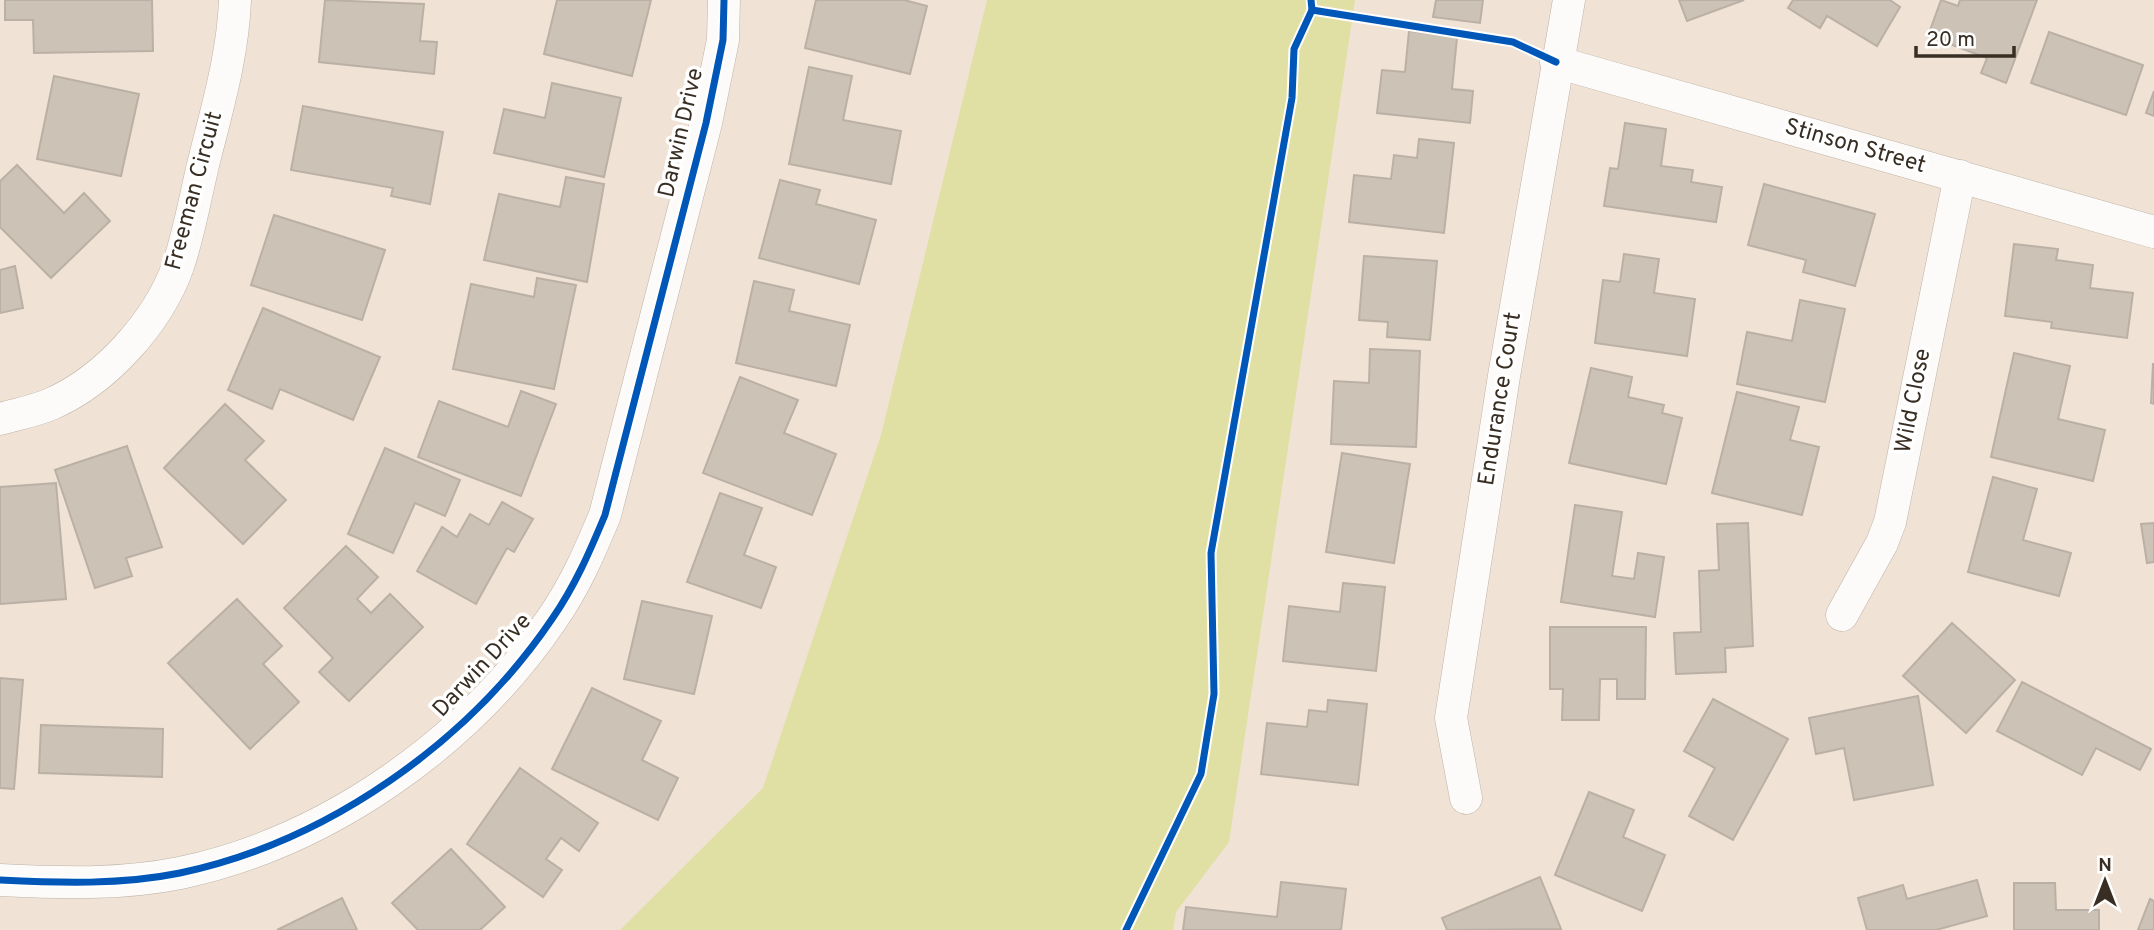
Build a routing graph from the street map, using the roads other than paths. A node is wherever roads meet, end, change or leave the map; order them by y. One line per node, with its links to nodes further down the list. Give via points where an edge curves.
1 (235, 0): 7 (street, Freeman Circuit, via 226,72 178,266 158,306 131,345 95,376 52,404)
2 (724, 0): 10 (street, Darwin Drive, via 723,40 706,123 605,515 582,570 520,662 398,776 296,834 180,873 114,881)
3 (1569, 0): 4 (street, Endurance Court)
4 (1556, 61): 5 (street, Stinson Street); 9 (street, Endurance Court, via 1451,718)
5 (1959, 176): 6 (street, Stinson Street); 8 (street, Wild Close, via 1890,522)
6 (2154, 232)
7 (0, 419)
8 (1842, 615)
9 (1466, 798)
10 (0, 880)

